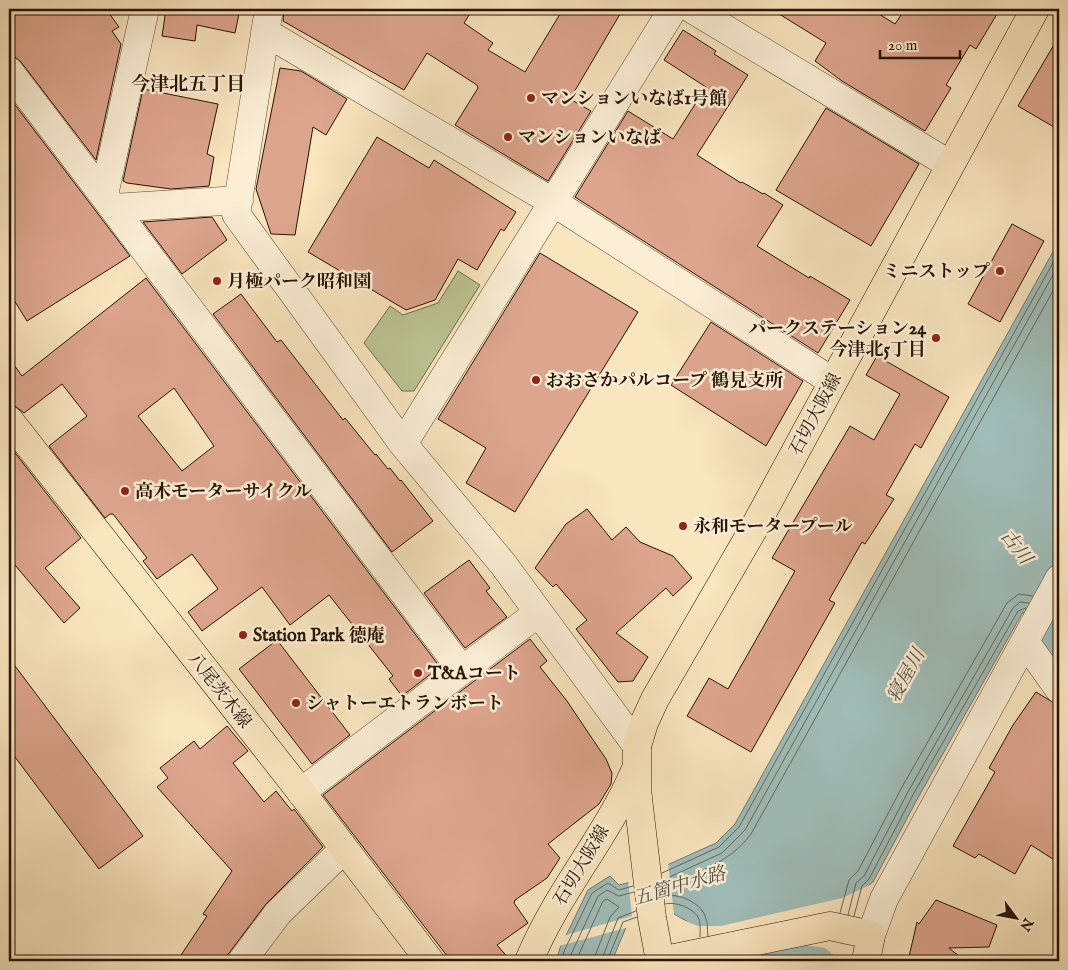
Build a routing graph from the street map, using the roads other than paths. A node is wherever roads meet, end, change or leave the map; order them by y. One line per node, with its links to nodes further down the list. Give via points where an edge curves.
1 (673, 9): 10 (street)
2 (692, 9): 7 (street)
3 (1035, 9): 7 (main road, 石切大阪線)
4 (138, 16): 9 (street)
5 (267, 20): 8 (street); 10 (street)
6 (9, 71): 9 (street)
7 (949, 164): 11 (main road, 石切大阪線)
8 (239, 200): 9 (street); 13 (street, via 236,214)
9 (108, 202): 17 (street)
10 (553, 202): 11 (street); 13 (street)
11 (832, 381): 19 (main road, 石切大阪線, via 754,528 655,699 644,723)
12 (9, 420): 20 (main road, 八尾茨木線)
13 (403, 444): 15 (street, via 473,526)
14 (1059, 579): 16 (street)
15 (538, 613): 17 (street); 19 (street)
16 (1028, 637): 18 (street); 22 (street)
17 (462, 670): 20 (street)
18 (1059, 689)
19 (636, 758): 23 (main road, 石切大阪線, via 653,923); 26 (main road, 石切大阪線, via 623,796 549,917)
20 (301, 792): 21 (main road, 八尾茨木線)
21 (343, 850): 24 (street, via 278,913); 25 (main road, 八尾茨木線)
22 (867, 934): 23 (main road, via 830,926); 27 (main road)
23 (668, 960)
24 (242, 961)
25 (430, 961)
26 (529, 961)
27 (866, 961)

